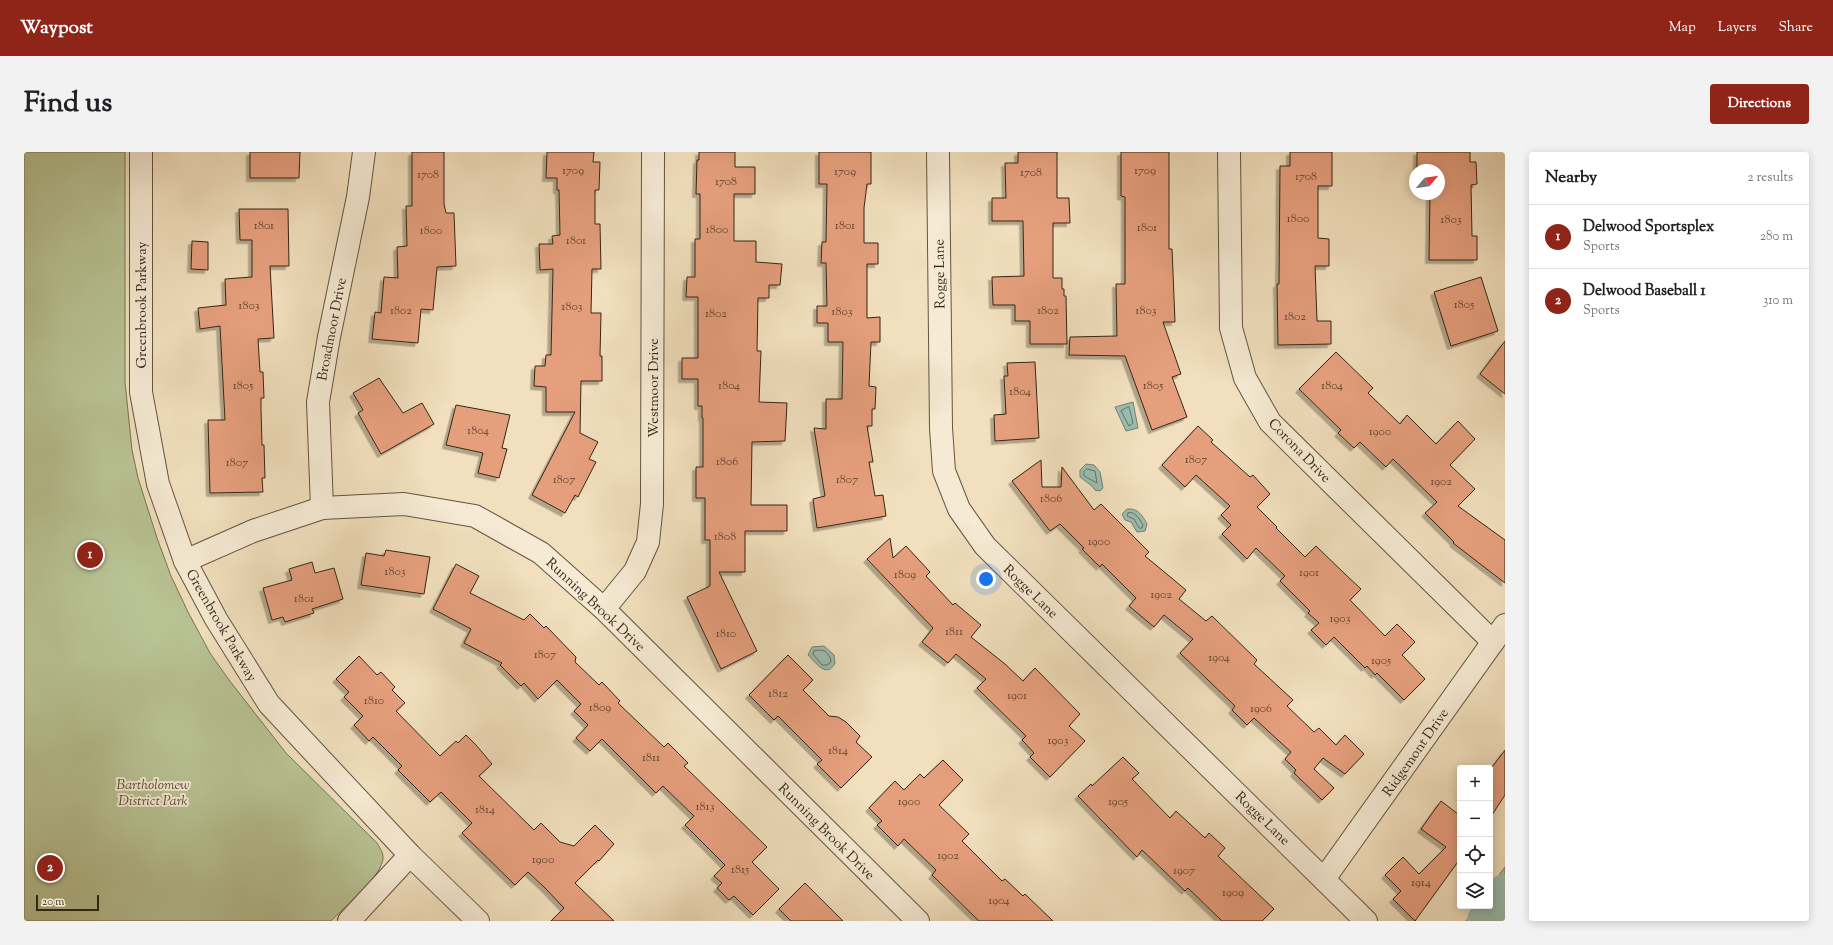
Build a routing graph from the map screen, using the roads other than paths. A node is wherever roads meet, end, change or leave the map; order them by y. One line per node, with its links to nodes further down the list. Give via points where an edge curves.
1 (140, 152): 7 (street, Greenbrook Parkway, via 141,392 158,484)
2 (364, 152): 6 (street, Broadmoor Drive, via 358,197 328,337 318,402)
3 (653, 152): 8 (street, Westmoor Drive, via 652,512 648,542 635,571)
4 (938, 152): 11 (street, Rogge Lane, via 941,428 944,471 958,509 985,546)
5 (1230, 152): 9 (street, Corona Drive, via 1231,328 1245,378 1270,422)
6 (322, 508): 7 (street, Running Brook Drive, via 253,531); 8 (street, Running Brook Drive, via 404,504 475,516 541,553)
7 (185, 561): 10 (street, Greenbrook Parkway, via 216,619 269,704)
8 (604, 609): 14 (street, Running Brook Drive)
9 (1499, 633): 11 (street, Ridgemont Drive)
10 (410, 854): 12 (street); 13 (street, Greenbrook Parkway)
11 (1324, 879): 15 (street, Rogge Lane)
12 (349, 921)
13 (478, 921)
14 (918, 921)
15 (1366, 921)

